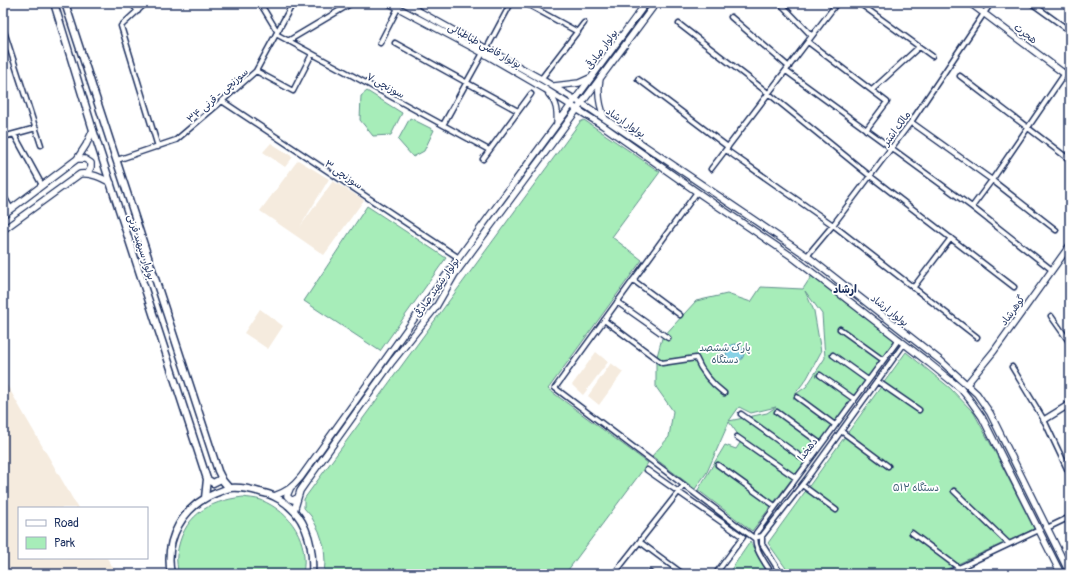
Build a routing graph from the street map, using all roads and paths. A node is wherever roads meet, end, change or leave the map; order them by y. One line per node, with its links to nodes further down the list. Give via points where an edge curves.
1 (54, 3): 22 (main road, بولوار سپهبد قرنی)
2 (131, 3): 21 (street)
3 (146, 3): 21 (street)
4 (260, 3): 30 (street)
5 (293, 3): 30 (street, سوزنچی - قرنی ۳۴)
6 (352, 3): 32 (street)
7 (389, 3): 20 (main road, بولوار قاضی طباطبائی)
8 (404, 3): 37 (main road, بولوار قاضی طباطبائی)
9 (511, 3): 37 (street)
10 (526, 3): 29 (street)
11 (646, 3): 47 (main road, بولوار صادقی)
12 (656, 3): 46 (main road, بولوار صادقی)
13 (780, 3): 31 (street)
14 (836, 3): 31 (street)
15 (859, 3): 36 (street)
16 (970, 3): 23 (main road, هجرت)
17 (991, 3): 23 (street, مالک اشتر)
18 (1031, 3): 28 (street)
19 (66, 5): 22 (main road); 80 (main road, بولوار سپهبد قرنی)
20 (398, 8): 34 (street); 38 (main road, بولوار قاضی طباطبائی)
21 (138, 11): 74 (street, via 121,26)
22 (56, 13): 69 (main road, بولوار سپهبد قرنی)
23 (984, 13): 44 (main road, هجرت); 64 (street, مالک اشتر)
24 (731, 17): 42 (street)
25 (584, 23): 29 (street)
26 (679, 24): 55 (street)
27 (3, 28): 67 (street)
28 (1070, 31)
29 (578, 32): 49 (street)
30 (276, 33): 32 (street, سوزنچی ۷); 43 (street, سوزنچی - قرنی ۳۴)
31 (812, 36): 33 (street)
32 (288, 41): 39 (street, سوزنچی ۷)
33 (808, 42): 42 (street); 54 (street)
34 (380, 43)
35 (396, 43): 51 (street)
36 (919, 47): 40 (street); 54 (street)
37 (487, 48): 49 (main road, بولوار قاضی طباطبائی)
38 (483, 53): 51 (street); 53 (main road, بولوار قاضی طباطبائی)
39 (312, 54): 43 (street, via 293,91); 66 (street, سوزنچی ۷)
40 (932, 56)
41 (1070, 66): 44 (street)
42 (788, 69): 55 (street); 70 (street)
43 (256, 71): 58 (street, سوزنچی - قرنی ۳۴)
44 (1065, 73): 48 (main road, هجرت); 68 (street)
45 (960, 76): 68 (street)
46 (601, 77): 59 (main road, بولوار شهید صادقی); 63 (main road, via 598,92)
47 (591, 78): 52 (main road, via 578,83); 57 (main road, بولوار صادقی)
48 (1070, 78)
49 (541, 79): 52 (main road, بولوار قاضی طباطبائی)
50 (638, 79): 76 (street)
51 (467, 83): 62 (street); 66 (street)
52 (554, 86): 57 (main road, بولوار قاضی طباطبائی)
53 (545, 89): 60 (main road, بولوار قاضی طباطبائی); 65 (main road, via 555,100)
54 (872, 90): 70 (street, via 887,102)
55 (768, 93): 76 (street); 84 (street)
56 (530, 94): 62 (street)
57 (575, 100): 59 (main road, بولوار ارشاد); 60 (main road, بولوار صادقی)
58 (222, 101): 74 (street, سوزنچی - قرنی ۳۴, via 176,140); 99 (street, سوزنچی ۳)
59 (582, 104): 61 (main road, بولوار شهید صادقی); 63 (main road, بولوار ارشاد)
60 (571, 105): 61 (main road, بولوار ارشاد); 65 (main road, بولوار شهید صادقی)
61 (578, 110): 88 (main road, بولوار ارشاد); 108 (main road, بولوار شهید صادقی, via 455,274)
62 (518, 111): 77 (street)
63 (605, 120): 98 (main road, بولوار ارشاد)
64 (911, 122): 75 (street, مالک اشتر); 85 (street)
65 (557, 124): 99 (main road, بولوار شهید صادقی)
66 (443, 125): 77 (street, سوزنچی ۷)
67 (36, 128): 71 (street); 73 (street)
68 (1028, 128): 81 (street); 85 (street)
69 (93, 130): 78 (main road); 86 (main road, بولوار سپهبد قرنی)
70 (866, 130): 75 (street)
71 (14, 134): 72 (street); 87 (street)
72 (3, 137)
73 (41, 144)
74 (158, 147): 80 (street, سوزنچی - قرنی ۳۴)
75 (891, 148): 84 (street, مالک اشتر); 90 (street)
76 (727, 149): 82 (street); 93 (street)
77 (489, 150): 79 (street)
78 (77, 159): 83 (main road, via 85,159 91,163 92,167); 87 (main road)
79 (482, 159)
80 (117, 160): 142 (main road, بولوار سپهبد قرنی)
81 (1070, 160)
82 (711, 169)
83 (88, 173): 86 (main road); 94 (main road, via 80,174)
84 (870, 176): 93 (street, مالک اشتر); 96 (street)
85 (992, 180): 90 (street); 95 (street)
86 (111, 183): 144 (main road, بولوار سپهبد قرنی)
87 (42, 185): 91 (main road)
88 (697, 192): 101 (street); 107 (main road, بولوار ارشاد, via 804,265)
89 (3, 195): 91 (street)
90 (972, 207): 100 (street)
91 (11, 209): 92 (main road)
92 (3, 215)
93 (833, 225): 98 (street, مالک اشتر); 103 (street)
94 (3, 230)
95 (1056, 230)
96 (951, 238): 102 (street); 103 (street)
97 (1070, 245): 100 (main road, گوهرشاد)
98 (807, 256): 104 (main road, بولوار ارشاد)
99 (459, 258): 105 (main road, بولوار شهید صادقی)
100 (1052, 270): 124 (main road, گوهرشاد)
101 (633, 280): 106 (street); 109 (street)
102 (1014, 287)
103 (913, 288): 113 (street)
104 (860, 298): 107 (main road); 124 (main road, بولوار ارشاد)
105 (427, 301): 108 (main road); 148 (main road, بولوار شهید صادقی, via 306,471)
106 (618, 302): 111 (street); 114 (street)
107 (854, 305): 115 (main road, بولوار ارشاد)
108 (436, 307): 153 (main road, بولوار شهید صادقی, via 392,362 300,491)
109 (680, 315)
110 (1051, 316): 116 (street)
111 (604, 320): 125 (street, via 662,363 696,358 705,376); 146 (street, via 555,388)
112 (840, 329): 119 (street)
113 (977, 337)
114 (668, 338)
115 (899, 339): 117 (main road, بولوار ارشاد); 119 (street, دهخدا)
116 (1070, 342)
117 (904, 344): 123 (street, دهخدا); 159 (main road, بولوار ارشاد, via 961,389 970,400 982,417)
118 (833, 355): 122 (street)
119 (883, 360): 122 (street, دهخدا)
120 (1012, 367): 132 (street)
121 (820, 375): 127 (street)
122 (868, 380): 127 (street, دهخدا)
123 (877, 381): 129 (street); 134 (street, دهخدا)
124 (967, 384): 158 (main road, بولوار ارشاد, via 990,413)
125 (724, 393)
126 (797, 397): 133 (street)
127 (854, 399): 133 (street, دهخدا)
128 (1070, 404): 132 (main road)
129 (919, 410)
130 (777, 412): 136 (street)
131 (741, 414): 137 (street)
132 (1044, 420): 141 (street)
133 (835, 425): 136 (street, دهخدا)
134 (841, 431): 139 (street); 145 (street, دهخدا)
135 (737, 437): 143 (street)
136 (820, 444): 137 (street, دهخدا)
137 (808, 462): 143 (street, دهخدا)
138 (718, 465): 154 (street)
139 (888, 466)
140 (647, 470): 150 (street)
141 (1070, 476)
142 (221, 477): 144 (main road, via 213,483); 147 (main road, بولوار سپهبد قرنی)
143 (796, 478): 154 (street, دهخدا)
144 (206, 479): 152 (main road, بولوار سپهبد قرنی)
145 (802, 485): 155 (street); 161 (street, دهخدا)
146 (686, 486): 150 (street); 162 (street)
147 (229, 488): 151 (main road, via 248,489); 152 (main road)
148 (290, 489): 151 (main road, بولوار شهید صادقی); 153 (main road, via 287,496 293,500)
149 (954, 491): 164 (street)
150 (678, 492): 163 (street); 166 (street, via 743,537)
151 (274, 496): 156 (main road)
152 (205, 498): 167 (main road, via 187,512 177,527 170,547)
153 (298, 498): 156 (main road, بولوار شهید صادقی)
154 (775, 506): 162 (street, دهخدا)
155 (836, 510)
156 (294, 511): 168 (main road, via 310,540 313,554)
157 (1070, 517): 158 (street)
158 (1047, 528): 175 (main road, بولوار ارشاد)
159 (1039, 530): 164 (street); 174 (main road, بولوار ارشاد)
160 (912, 533): 165 (street)
161 (762, 536): 162 (street); 172 (street, via 762,544)
162 (754, 538): 171 (street)
163 (640, 542): 169 (street); 170 (street)
164 (1009, 544): 165 (street)
165 (959, 568): 173 (street)
166 (717, 572)
167 (171, 574)
168 (312, 574)
169 (614, 574)
170 (683, 574)
171 (772, 574)
172 (781, 574)
173 (946, 574)
174 (1061, 574)
175 (1070, 574)

